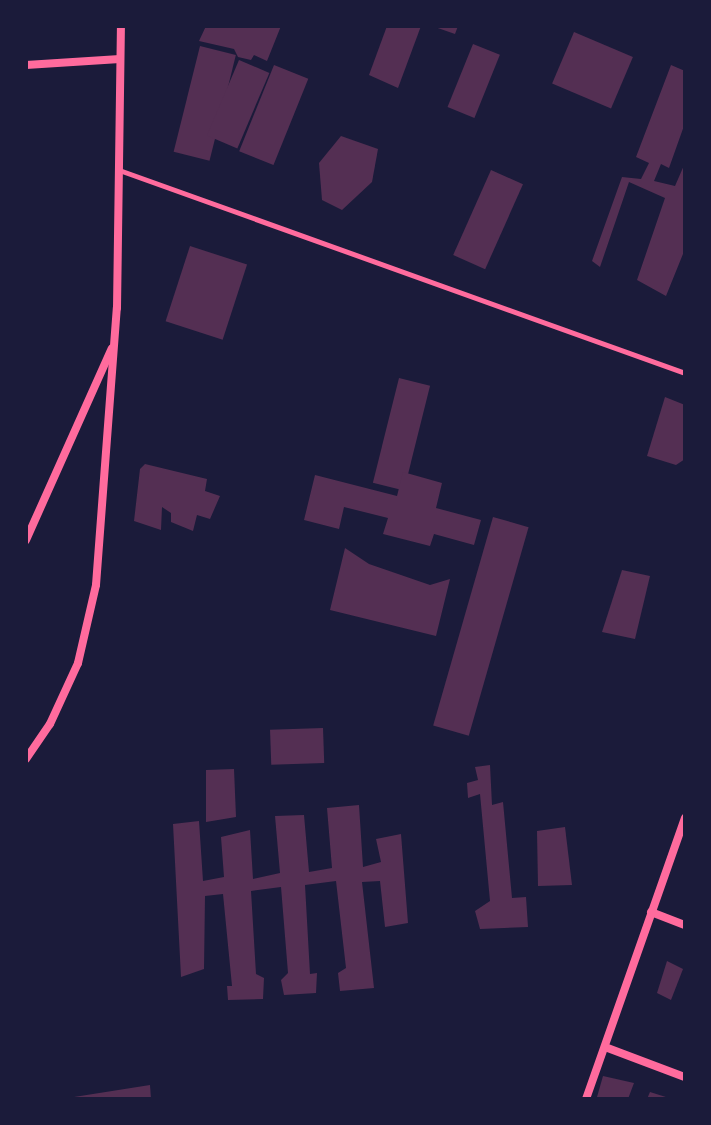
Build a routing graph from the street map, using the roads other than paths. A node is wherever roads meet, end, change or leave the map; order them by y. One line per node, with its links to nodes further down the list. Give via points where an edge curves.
1 (121, 26): 2 (street)
2 (120, 59): 3 (street); 4 (street)
3 (26, 65)
4 (119, 170): 5 (street); 6 (lane)
5 (114, 343): 7 (street); 8 (street, via 90,621 64,695)
6 (685, 373)
7 (26, 540)
8 (26, 759)
9 (685, 818): 10 (street)
10 (651, 912): 11 (street); 12 (street)
11 (685, 925)
12 (605, 1047): 13 (street); 14 (street)
13 (685, 1077)
14 (586, 1099)

